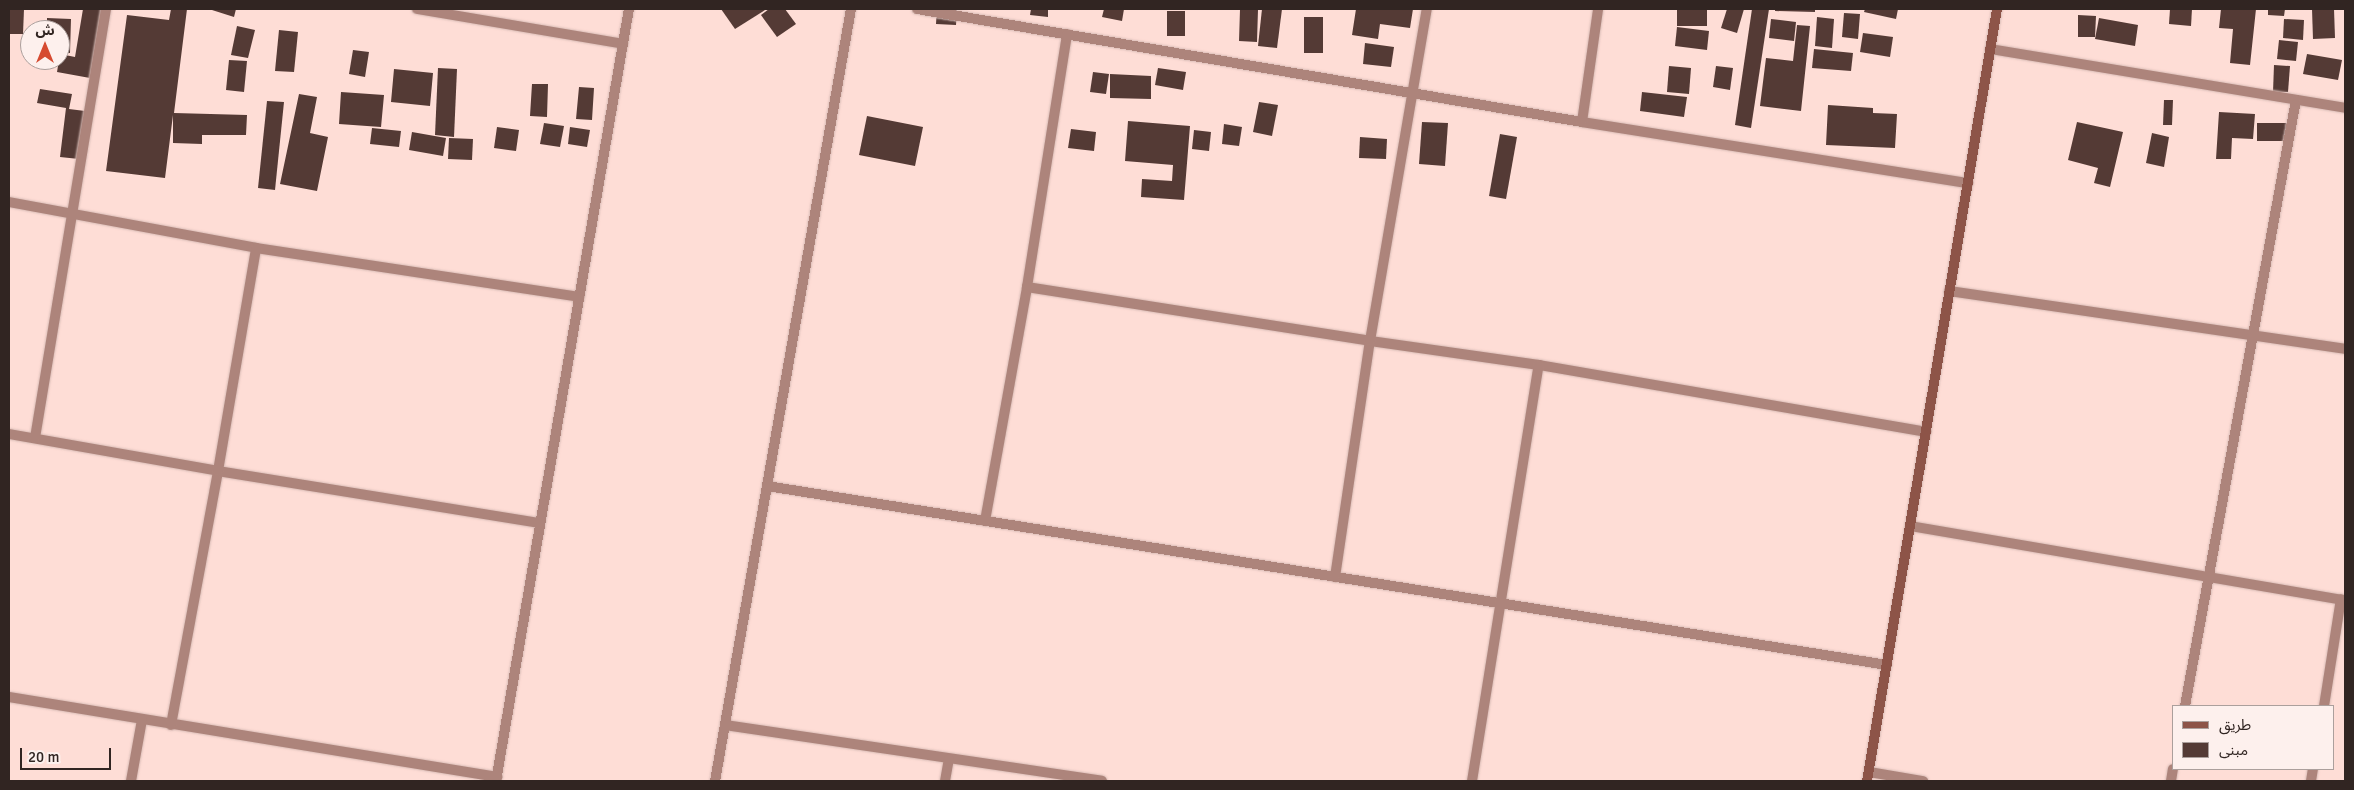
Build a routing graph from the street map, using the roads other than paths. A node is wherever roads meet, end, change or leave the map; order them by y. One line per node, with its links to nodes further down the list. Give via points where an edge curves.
1 (106, 9): 18 (street)
2 (418, 9): 10 (street)
3 (629, 9): 10 (street)
4 (851, 9): 31 (street)
5 (917, 9): 9 (street)
6 (1427, 9): 12 (street)
7 (1598, 9): 15 (street)
8 (1997, 9): 11 (street)
9 (1067, 34): 12 (street); 20 (street)
10 (623, 44): 22 (street)
11 (1990, 49): 13 (street); 16 (street)
12 (1413, 93): 15 (street); 24 (street)
13 (2296, 100): 14 (street); 23 (street)
14 (2345, 108)
15 (1582, 122): 16 (street)
16 (1968, 183): 21 (street)
17 (9, 202): 18 (street)
18 (72, 213): 19 (street); 29 (street)
19 (256, 248): 22 (street); 30 (street)
20 (1027, 288): 24 (street); 32 (street)
21 (1949, 290): 23 (street); 27 (street)
22 (579, 297): 33 (street)
23 (2253, 334): 25 (street); 35 (street)
24 (1370, 341): 26 (street); 36 (street)
25 (2345, 349)
26 (1539, 365): 27 (street); 38 (street)
27 (1926, 432): 34 (street)
28 (9, 434): 29 (street)
29 (35, 438): 30 (street)
30 (218, 472): 33 (street); 44 (street)
31 (767, 486): 32 (street); 45 (street)
32 (985, 521): 36 (street)
33 (540, 523): 48 (street)
34 (1910, 526): 35 (street); 39 (street)
35 (2208, 576): 37 (street); 41 (street)
36 (1334, 577): 38 (street)
37 (2343, 600): 42 (street)
38 (1502, 603): 39 (street); 53 (street)
39 (1887, 665): 47 (street)
40 (9, 697): 43 (street)
41 (2185, 705)
42 (2324, 705)
43 (142, 720): 44 (street); 49 (street)
44 (172, 725): 48 (street)
45 (725, 725): 46 (street); 50 (street)
46 (949, 759): 51 (street); 52 (street)
47 (1868, 777): 54 (street)
48 (496, 779)
49 (131, 781)
50 (715, 781)
51 (945, 781)
52 (1102, 781)
53 (1472, 781)
54 (1923, 781)

